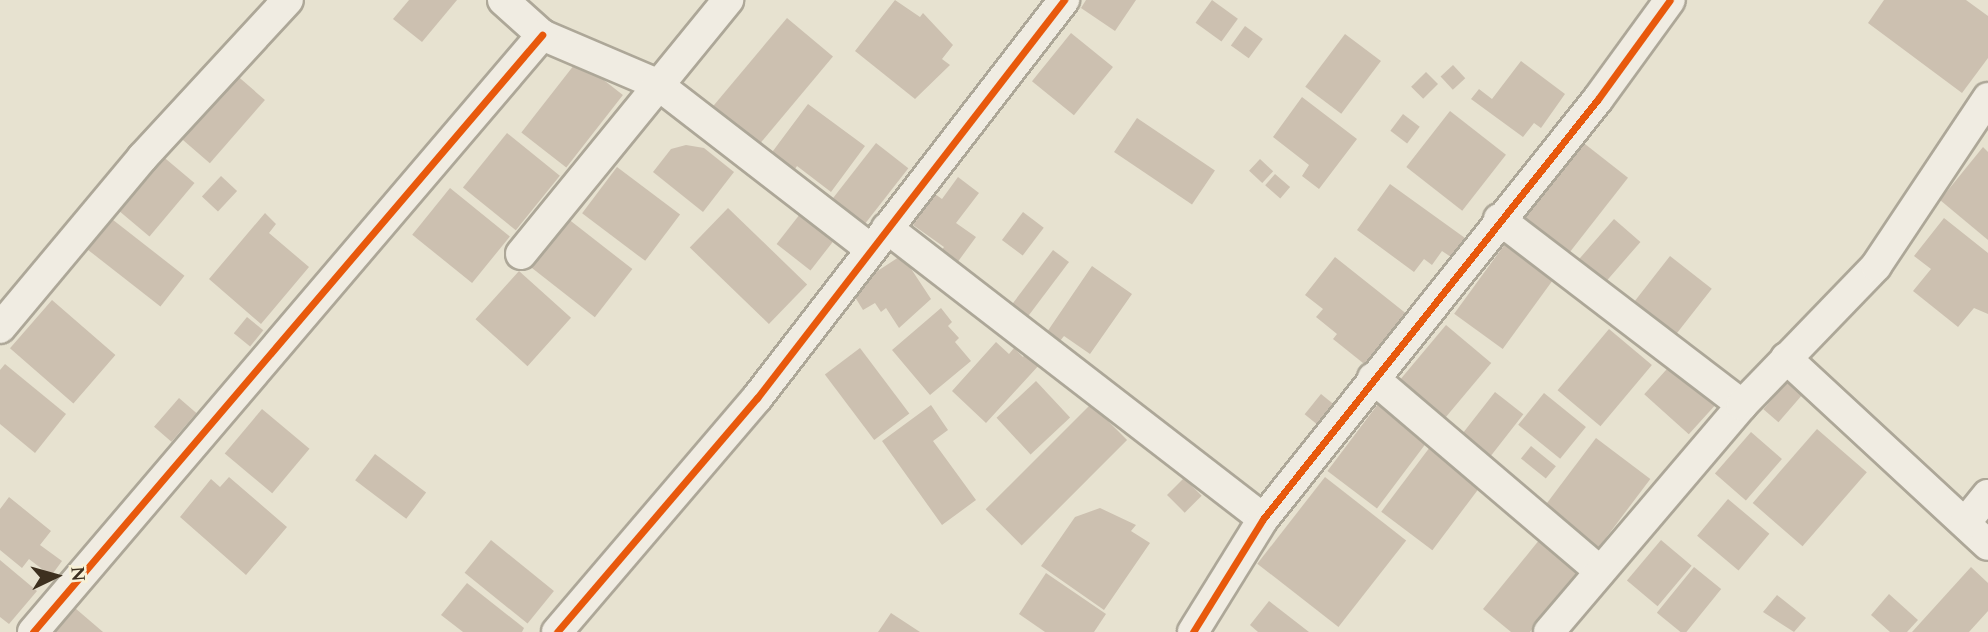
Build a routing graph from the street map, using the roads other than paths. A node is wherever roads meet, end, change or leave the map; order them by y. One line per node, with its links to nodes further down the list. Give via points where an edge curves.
1 (288, 0): 12 (street, via 142,158)
2 (503, 0): 6 (street)
3 (728, 0): 7 (street)
4 (1064, 0): 10 (street)
5 (1670, 0): 9 (street, via 1598,99)
6 (542, 35): 7 (street); 21 (street)
7 (657, 84): 10 (street); 11 (street)
8 (1988, 98): 13 (street, via 1876,266)
9 (1499, 219): 14 (street); 15 (street)
10 (878, 238): 17 (street); 22 (street, via 757,398)
11 (521, 254)
12 (0, 328)
13 (1786, 358): 15 (street); 18 (street)
14 (1373, 378): 17 (street); 20 (street)
15 (1742, 405): 20 (street)
16 (1988, 495): 18 (street)
17 (1263, 519): 23 (street)
18 (1965, 523): 19 (street)
19 (1988, 545)
20 (1600, 571): 24 (street)
21 (33, 632)
22 (557, 632)
23 (1193, 632)
24 (1549, 632)

